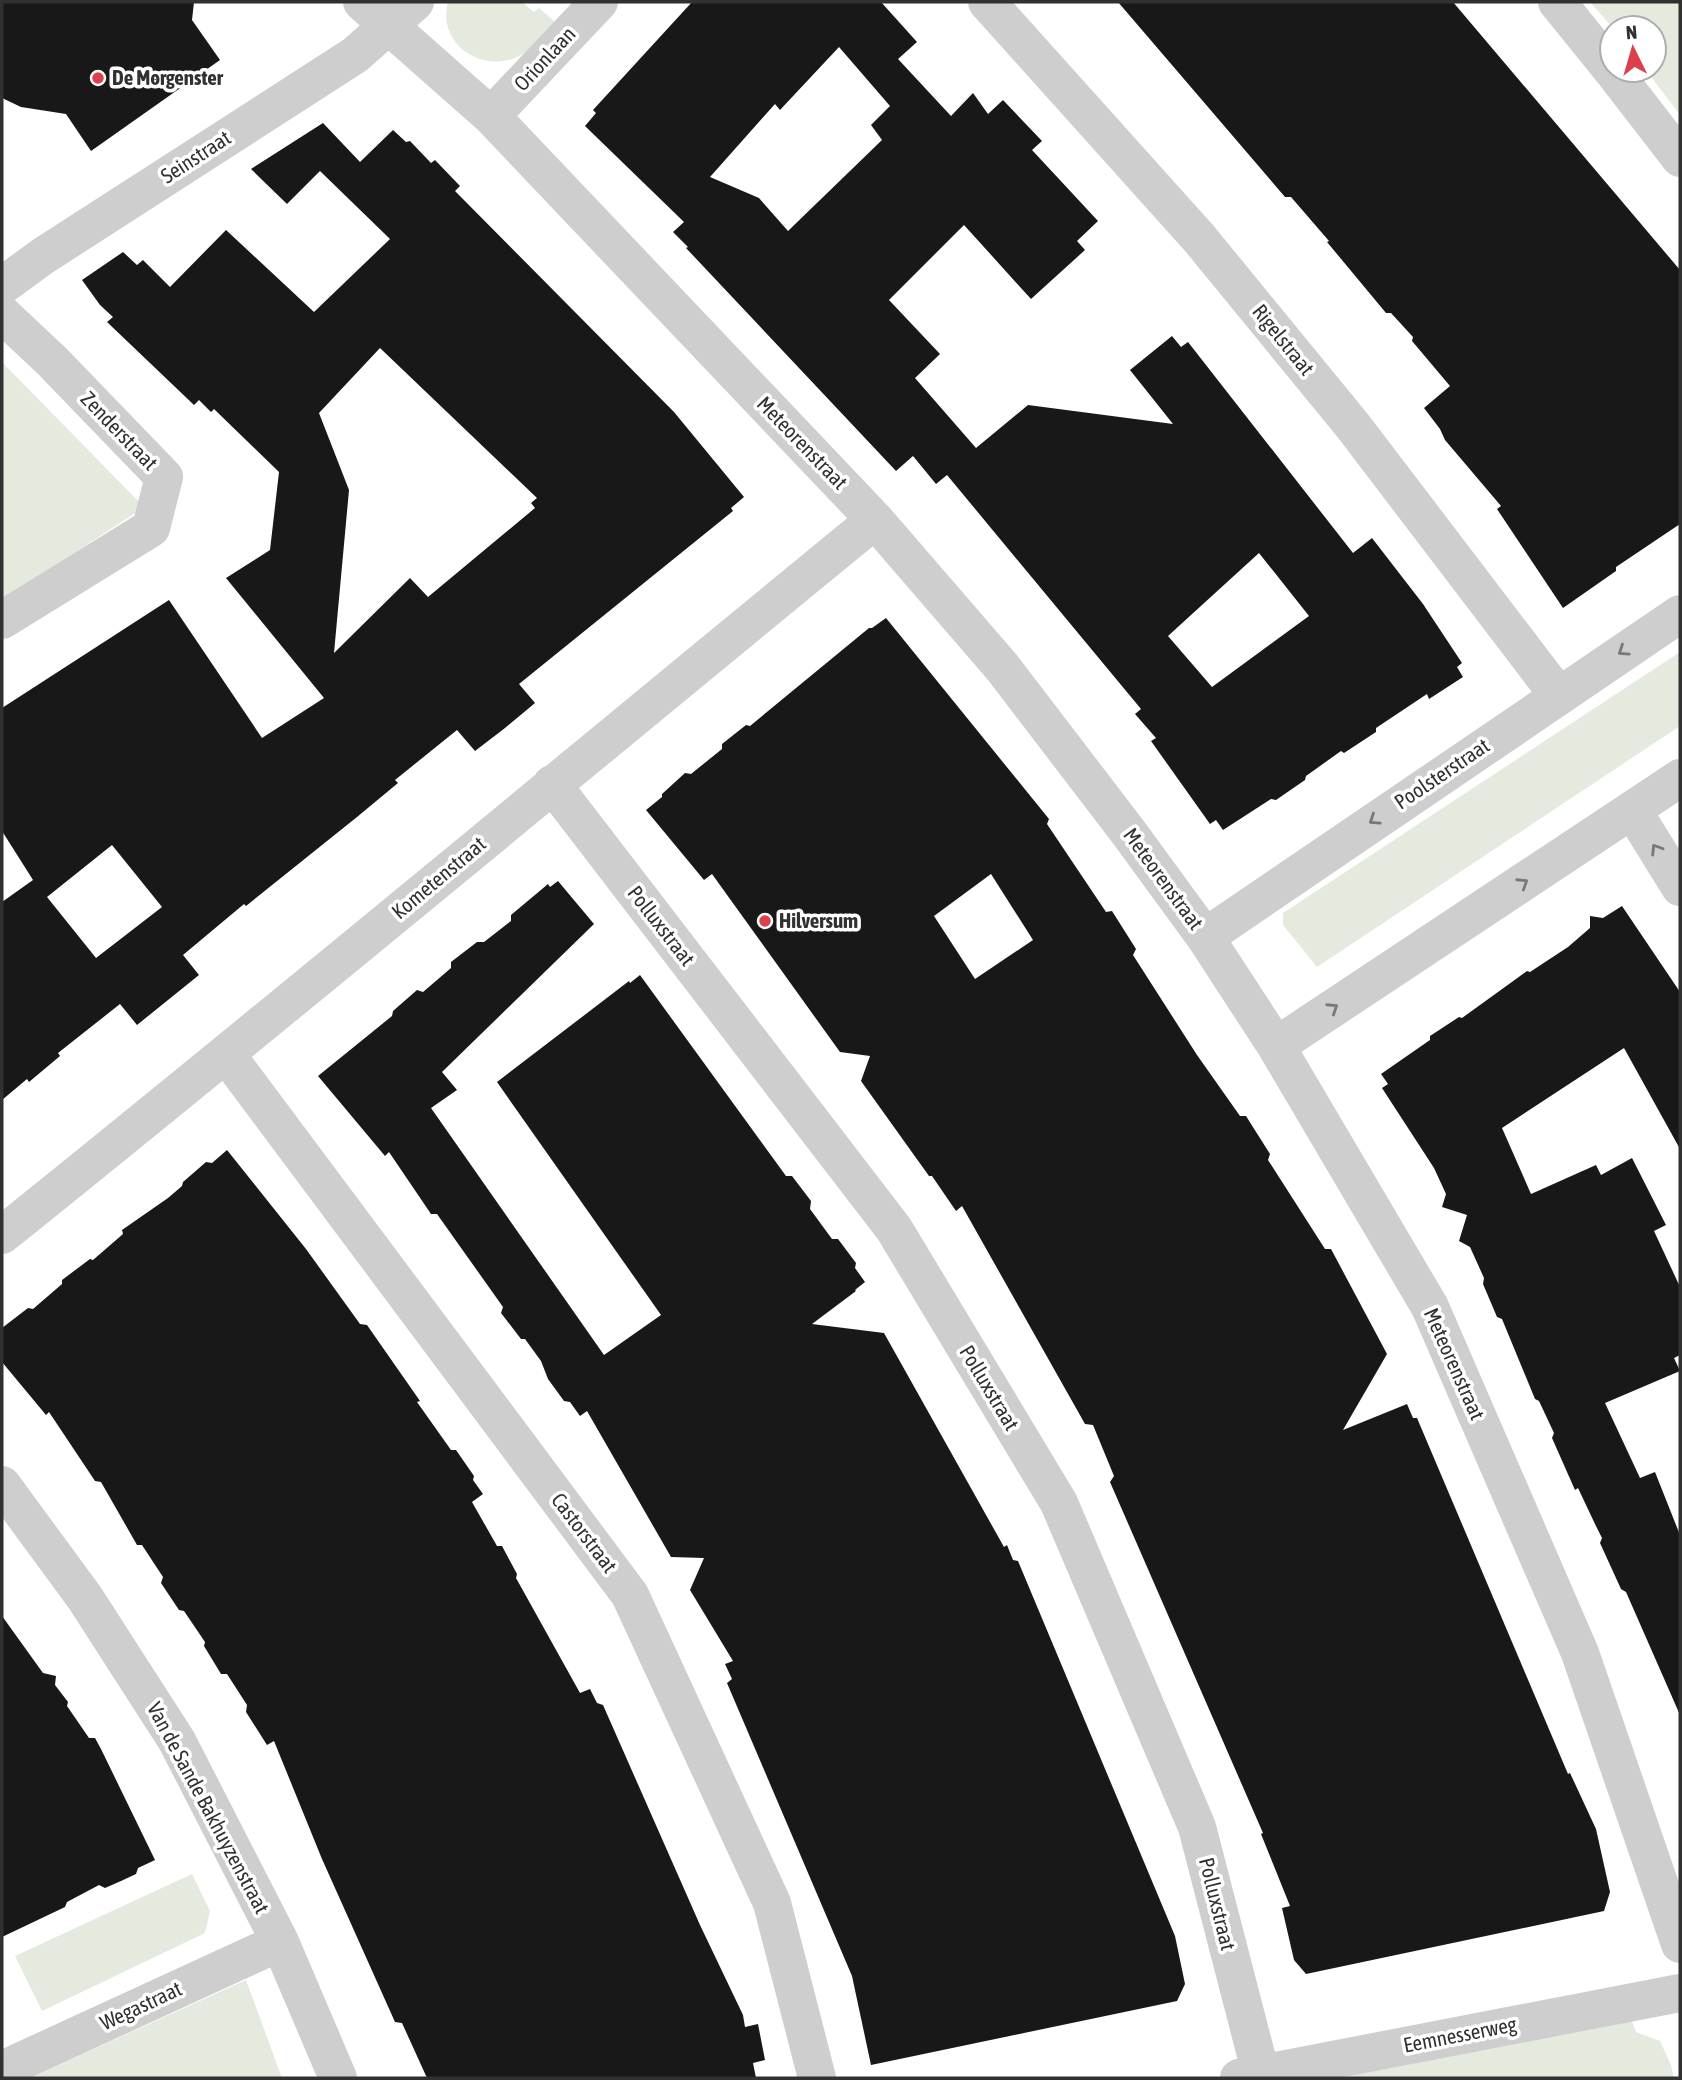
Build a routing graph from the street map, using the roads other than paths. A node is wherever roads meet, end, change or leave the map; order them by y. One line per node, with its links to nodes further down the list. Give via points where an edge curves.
1 (599, 2): 7 (street, Orionlaan)
2 (988, 2): 14 (street, Rigelstraat, via 1216,259 1353,426)
3 (1556, 2): 5 (street)
4 (389, 10): 7 (street, Meteorenstraat); 9 (street, Seinstraat, via 355,55)
5 (1598, 53)
6 (1623, 84): 8 (street)
7 (491, 116): 11 (street, Meteorenstraat)
8 (1680, 158)
9 (2, 286)
10 (2, 314): 13 (street, Zenderstraat, via 164,477 151,528)
11 (875, 520): 16 (street, Kometenstraat); 19 (street, Meteorenstraat, via 1002,667)
12 (1680, 614): 14 (street, Poolsterstraat, one-way to 14)
13 (2, 620)
14 (1558, 695): 19 (street, Poolsterstraat, one-way to 19)
15 (1680, 778): 17 (street)
16 (552, 784): 21 (street, Kometenstraat); 28 (street, Polluxstraat, via 894,1229 1059,1503 1197,1827)
17 (1633, 811): 18 (street, one-way to 17); 20 (street, one-way to 17)
18 (1680, 887)
19 (1205, 937): 20 (street, Meteorenstraat)
20 (1276, 1046): 25 (street, Meteorenstraat, via 1430,1307 1580,1653)
21 (226, 1054): 22 (street, Kometenstraat); 30 (street, Castorstraat, via 630,1595 772,1903)
22 (2, 1235)
23 (2, 1485): 24 (street, Van de Sande Bakhuyzenstraat, via 85,1598 177,1741)
24 (280, 1942): 27 (street, Wegastraat); 29 (street, Van de Sande Bakhuyzenstraat)
25 (1680, 1944)
26 (1680, 1993): 28 (street, Eemnesserweg)
27 (2, 2070)
28 (1254, 2077)
29 (338, 2078)
30 (817, 2078)

